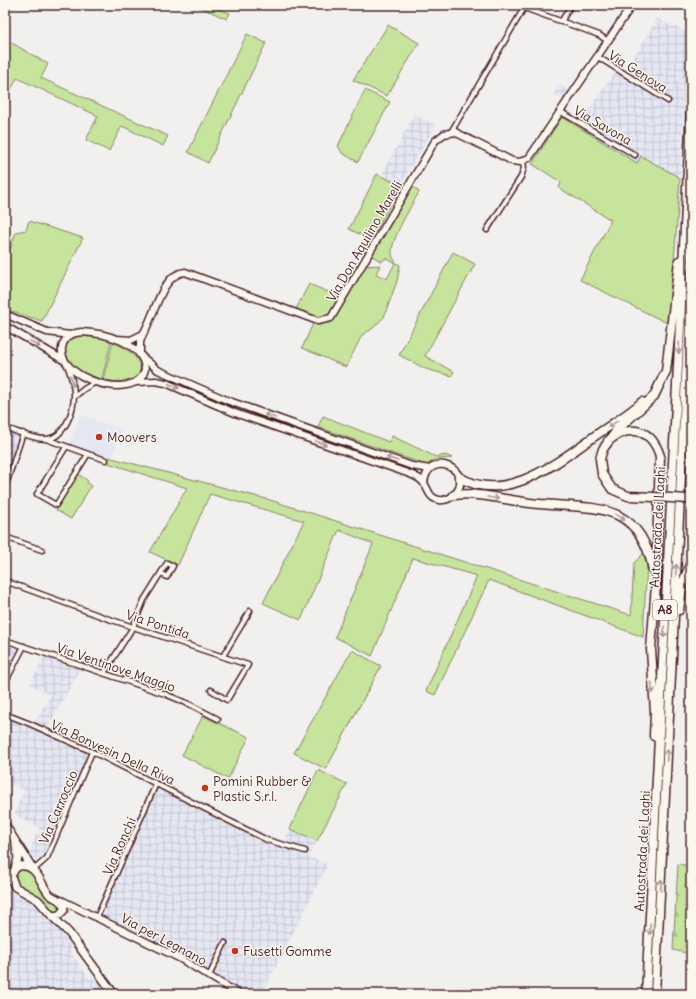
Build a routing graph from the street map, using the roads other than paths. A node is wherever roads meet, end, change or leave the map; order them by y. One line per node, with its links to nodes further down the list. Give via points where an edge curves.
1 (516, 5): 4 (street)
2 (571, 5): 5 (street)
3 (632, 5): 6 (street)
4 (524, 8): 5 (street); 11 (street)
5 (561, 22): 6 (street)
6 (608, 41): 7 (street)
7 (598, 57): 8 (street, Via Genova); 10 (street)
8 (668, 101)
9 (691, 110): 14 (highway, Autostrada dei Laghi / A8)
10 (561, 112): 12 (street, Via Savona); 13 (street, via 534,152)
11 (450, 132): 13 (street, via 465,136 512,162); 19 (street, Via Don Aquilino Marelli, via 440,136 432,144 331,318 318,321 185,272 174,275 167,282)
12 (635, 155)
13 (523, 161): 15 (street, via 521,177)
14 (685, 225): 22 (highway, via 675,280); 60 (highway, Autostrada dei Laghi / A8, one-way to 60)
15 (486, 230)
16 (691, 278): 50 (highway, Autostrada dei Laghi / A8, one-way to 16)
17 (5, 314): 20 (street, via 47,332)
18 (5, 326): 24 (street, one-way to 24)
19 (143, 334): 21 (street, via 131,340); 23 (street, Via Don Aquilino Marelli)
20 (70, 335): 21 (street, via 82,332); 24 (street, via 62,348)
21 (117, 338): 23 (street)
22 (668, 351): 31 (highway, via 666,371 654,396); 36 (highway, one-way to 36, via 662,372 646,399 548,469 530,478 499,486 478,485)
23 (140, 354): 25 (street, via 146,369); 35 (street, one-way to 23, via 412,466 229,401 158,370)
24 (66, 363): 26 (street); 27 (street, one-way to 27, via 74,385)
25 (136, 382): 26 (street, via 120,386); 37 (street, one-way to 37, via 166,383 235,413 410,474)
26 (96, 383): 27 (street)
27 (74, 397): 30 (street, via 64,428 55,437)
28 (5, 428): 29 (street)
29 (23, 433): 30 (street); 38 (street)
30 (46, 439): 32 (street)
31 (608, 441): 40 (highway, bridge, via 600,459 602,474 606,483 618,493 628,496); 47 (highway, via 621,433 640,432 652,440 660,456)
32 (66, 448): 33 (street); 33 (street, via 37,494 56,505)
33 (88, 454): 34 (street)
34 (106, 460)
35 (430, 469): 36 (street, via 441,464 447,465 452,467); 37 (street)
36 (459, 477): 39 (street, via 459,487)
37 (424, 483): 39 (street, via 433,498 444,500)
38 (5, 488)
39 (454, 495): 47 (highway, one-way to 47, via 472,494 534,504 594,507 623,519 641,535 650,552 654,571)
40 (690, 499)
41 (5, 537): 42 (street)
42 (42, 550)
43 (691, 563): 50 (highway, via 683,582)
44 (161, 573): 48 (street, via 144,600)
45 (5, 581): 48 (street, Via Pontida)
46 (250, 611): 52 (street)
47 (653, 620): 60 (highway, one-way to 60)
48 (134, 627): 52 (street, Via Pontida); 53 (street)
49 (5, 640): 51 (street, Via Ventinove Maggio)
50 (673, 644): 77 (highway, Autostrada dei Laghi / A8, one-way to 50)
51 (24, 646): 53 (street, Via Ventinove Maggio); 54 (street)
52 (223, 656): 55 (street, Via Pontida, via 248,665 227,700)
53 (104, 673): 57 (street, Via Ventinove Maggio, via 177,699)
54 (5, 683)
55 (211, 690)
56 (5, 714): 58 (street, Via Bonvesin Della Riva)
57 (218, 719)
58 (92, 752): 59 (street, Via Bonvesin Della Riva); 64 (street, Via Carroccio, via 47,858)
59 (154, 782): 63 (street, Via Bonvesin Della Riva, via 267,840); 70 (street, Via Ronchi, via 155,786 136,834)
60 (656, 800): 76 (highway, Autostrada dei Laghi / A8, one-way to 76)
61 (5, 825): 62 (main road)
62 (14, 840): 64 (main road); 65 (main road, via 18,858)
63 (305, 851)
64 (35, 869): 65 (main road, via 23,865); 66 (main road, via 50,895)
65 (9, 873): 69 (main road, via 13,885 38,900)
66 (60, 900): 67 (street, Via per Legnano); 68 (main road, via 63,903)
67 (76, 908): 68 (street, via 68,907); 70 (street, Via per Legnano)
68 (63, 911): 69 (main road, via 56,917); 71 (main road)
69 (52, 916): 71 (main road)
70 (97, 917): 73 (street, Via per Legnano, via 147,941)
71 (69, 933): 74 (main road)
72 (225, 943): 73 (street)
73 (209, 976): 75 (street, Via per Legnano)
74 (114, 994)
75 (240, 994)
76 (646, 994)
77 (655, 994)

